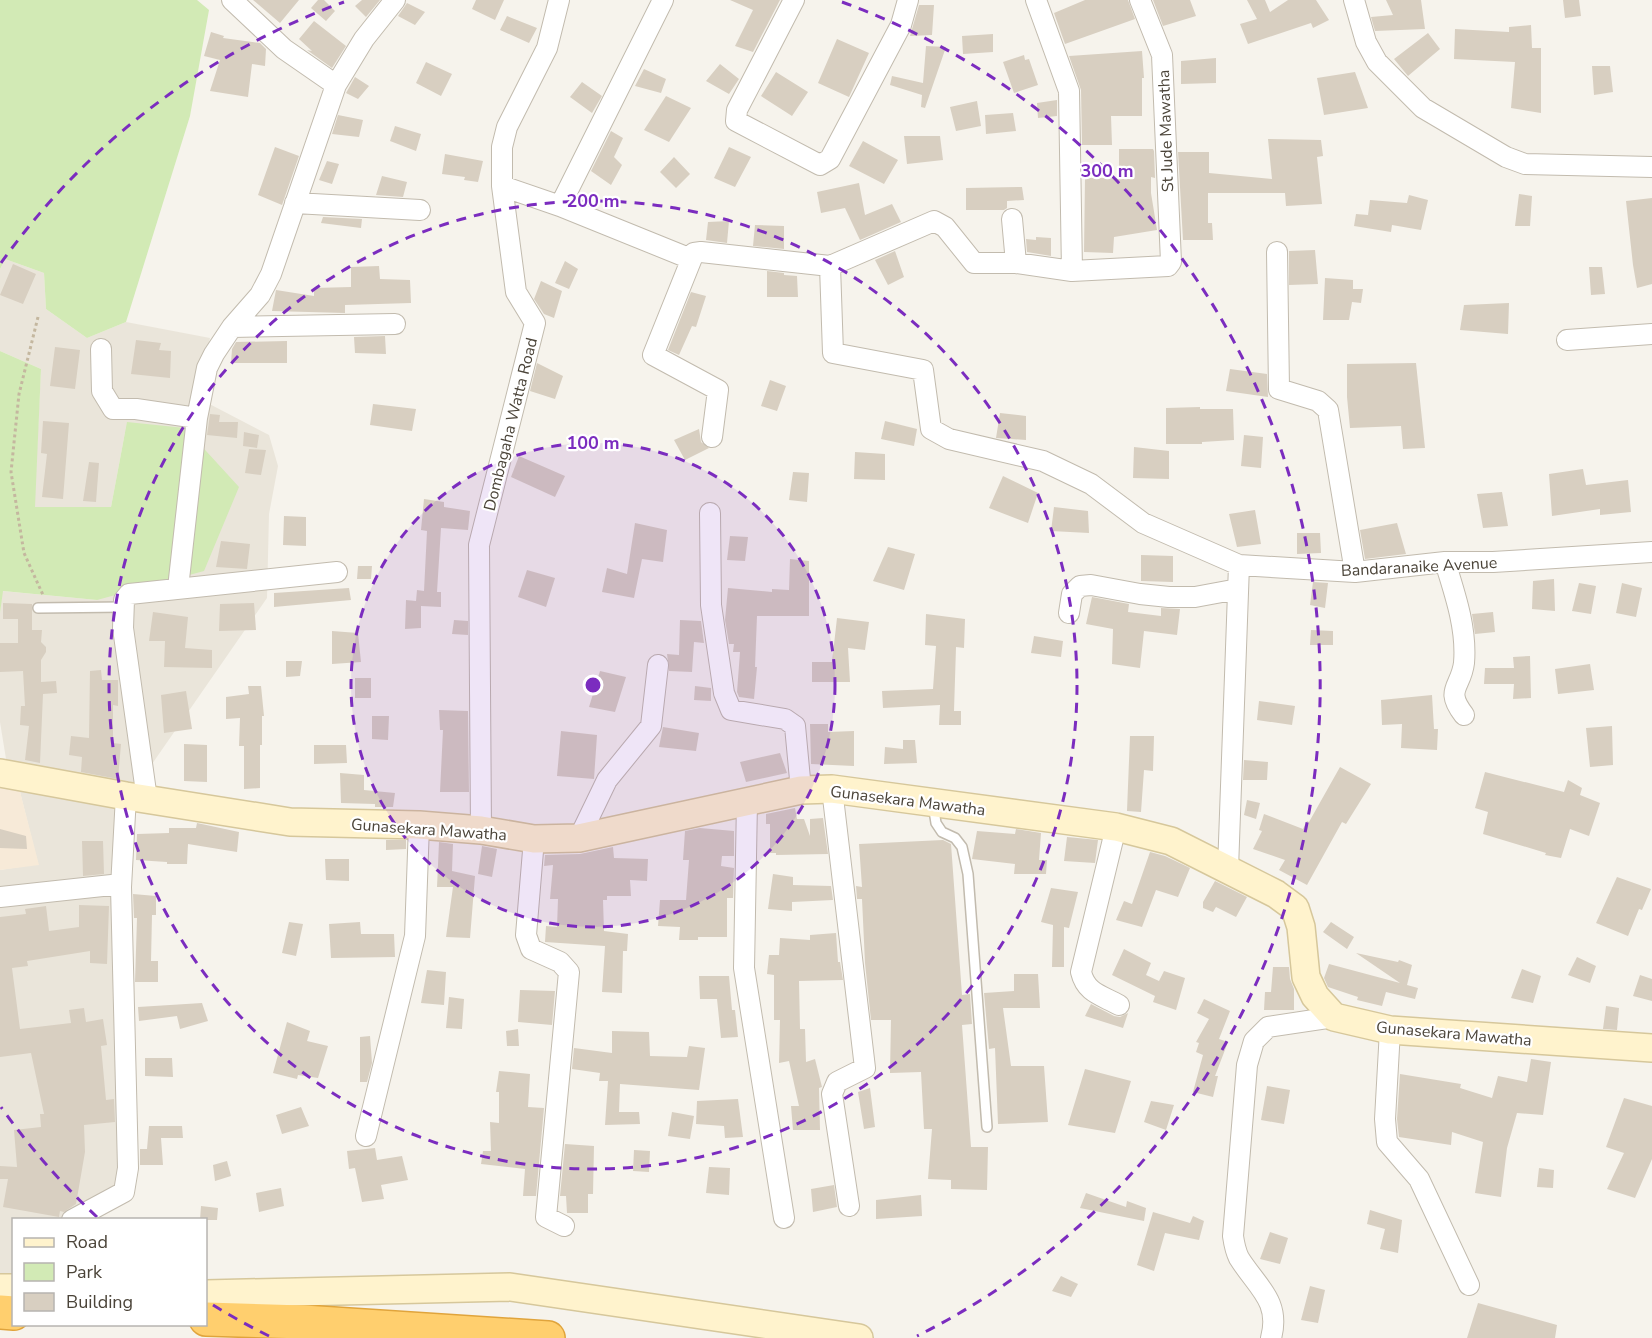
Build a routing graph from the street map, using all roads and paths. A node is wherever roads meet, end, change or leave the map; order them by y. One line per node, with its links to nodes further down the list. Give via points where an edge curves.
1 (232, 0): 10 (street, via 284,49)
2 (394, 0): 10 (street)
3 (559, 0): 12 (street, Dombagaha Watta Road, via 547,48 507,127 502,147)
4 (663, 0): 14 (street)
5 (794, 0): 6 (street, via 737,110 736,121 820,165 830,159 901,25)
6 (908, 0)
7 (1036, 0): 21 (street, via 1068,91)
8 (1140, 0): 21 (street, St Jude Mawatha, via 1162,55 1171,262 1168,266)
9 (1354, 0): 11 (street, via 1366,42 1377,62 1423,108 1506,157 1525,164)
10 (336, 85): 13 (street)
11 (1652, 167)
12 (502, 186): 14 (street); 52 (street, Dombagaha Watta Road, via 516,292 536,323 479,545)
13 (296, 203): 15 (street); 24 (street, via 271,274 260,295)
14 (560, 206): 18 (street)
15 (420, 210)
16 (1012, 219): 19 (street)
17 (1277, 252): 35 (street, via 1279,388 1318,400 1328,410)
18 (691, 259): 20 (street, via 700,252); 29 (street, via 653,355 718,390)
19 (1016, 263): 20 (street, via 974,263 945,227 934,221); 21 (street)
20 (830, 266): 33 (street, via 833,353 923,370 931,429 950,439 1042,461 1091,484 1143,523)
21 (1072, 271)
22 (38, 317): 40 (path, via 19,394 11,472 24,554)
23 (395, 324): 24 (street)
24 (232, 327): 28 (street, via 207,368)
25 (1652, 334): 26 (street)
26 (1567, 340)
27 (101, 349): 28 (street, via 102,391 113,409)
28 (197, 418): 36 (street)
29 (712, 437)
30 (710, 513): 46 (street, via 711,605 724,693 731,710 785,719 795,726)
31 (1652, 552): 32 (street, Bandaranaike Avenue)
32 (1445, 562): 35 (street, Bandaranaike Avenue); 43 (street, via 1463,632 1464,665 1454,692 1455,704)
33 (1239, 565): 35 (street, Bandaranaike Avenue); 37 (street)
34 (337, 572): 36 (street)
35 (1355, 572)
36 (178, 588): 38 (street, via 129,594)
37 (1238, 589): 41 (street, via 1169,597 1080,586 1072,594); 55 (street)
38 (124, 607): 40 (lane); 47 (street)
39 (38, 608): 40 (lane)
40 (48, 608)
41 (1068, 613)
42 (658, 665): 53 (street, via 651,726 607,780)
43 (1464, 715)
44 (0, 773): 47 (street, Gunasekara Mawatha)
45 (832, 789): 46 (street, Gunasekara Mawatha); 49 (street, Gunasekara Mawatha); 64 (street, via 865,1068 837,1082 832,1094)
46 (801, 790): 48 (street, Gunasekara Mawatha)
47 (136, 798): 50 (street, Gunasekara Mawatha, via 290,822); 56 (street)
48 (747, 801): 53 (street, Gunasekara Mawatha); 66 (street, via 744,968)
49 (933, 802): 51 (street, Gunasekara Mawatha); 62 (lane, via 936,823 962,846 968,874)
50 (419, 825): 52 (street, Gunasekara Mawatha); 63 (street, via 415,936)
51 (1116, 827): 55 (street, Gunasekara Mawatha, via 1171,841); 58 (street, via 1081,972 1090,990)
52 (481, 830): 54 (street, Gunasekara Mawatha)
53 (579, 838): 54 (street, Gunasekara Mawatha)
54 (534, 839): 67 (street, via 526,935 531,949 560,962 569,972 546,1217)
55 (1228, 869): 59 (street, Gunasekara Mawatha, via 1295,908 1306,978 1315,996)
56 (122, 884): 57 (street); 65 (street, via 128,1168 124,1192)
57 (0, 897)
58 (1119, 1005)
59 (1334, 1017): 60 (street, Gunasekara Mawatha); 75 (street, via 1268,1027 1254,1041 1247,1065 1233,1236 1238,1256 1273,1310)
60 (1390, 1030): 61 (street, Gunasekara Mawatha); 69 (street, via 1385,1119 1388,1142 1419,1179)
61 (1652, 1048)
62 (987, 1127)
63 (366, 1136)
64 (849, 1206)
65 (76, 1218)
66 (784, 1218)
67 (564, 1226)
68 (12, 1273): 70 (street)
69 (1469, 1285)
70 (0, 1286)
71 (207, 1294): 74 (street, via 510,1287)
72 (207, 1319): 73 (highway)
73 (548, 1338)
74 (859, 1338)
75 (1271, 1338)

